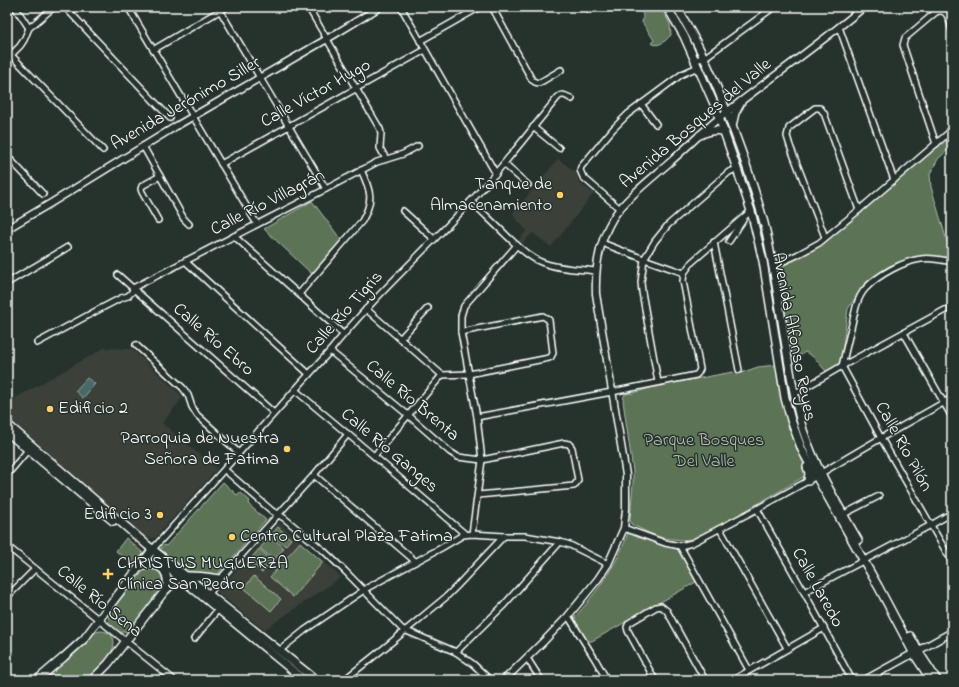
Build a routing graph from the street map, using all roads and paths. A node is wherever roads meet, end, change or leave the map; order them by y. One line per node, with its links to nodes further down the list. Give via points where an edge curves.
1 (15, 7): 21 (street)
2 (54, 7): 21 (street)
3 (65, 7): 38 (street)
4 (128, 7): 25 (street)
5 (226, 7): 17 (street)
6 (308, 7): 23 (street)
7 (380, 7): 23 (street, Avenida Jerónimo Siller)
8 (401, 7): 24 (street)
9 (480, 7): 24 (street)
10 (492, 7): 30 (street, via 532,80 539,83)
11 (668, 7): 29 (main road, Avenida Alfonso Reyes)
12 (677, 7): 28 (main road, Avenida Alfonso Reyes)
13 (761, 7): 18 (street)
14 (774, 7): 18 (street)
15 (852, 7): 19 (street)
16 (864, 7): 19 (street, Avenida Bosques del Valle)
17 (219, 9): 25 (street); 31 (street)
18 (765, 13): 28 (street)
19 (856, 14): 20 (street, Avenida Bosques del Valle)
20 (839, 27): 34 (street, Avenida Bosques del Valle); 60 (street)
21 (29, 28): 27 (street, via 20,46)
22 (952, 30): 47 (street, via 946,14 939,10 905,38 903,43)
23 (327, 39): 31 (street, Avenida Jerónimo Siller); 32 (street)
24 (420, 41): 26 (street)
25 (153, 50): 37 (street)
26 (425, 50): 32 (street, Calle Víctor Hugo); 58 (street)
27 (9, 56): 51 (street)
28 (704, 58): 29 (street); 36 (main road, Avenida Alfonso Reyes)
29 (696, 64): 35 (street); 39 (main road, Avenida Alfonso Reyes)
30 (561, 70)
31 (260, 77): 37 (street, Avenida Jerónimo Siller); 41 (street)
32 (356, 88): 41 (street, Calle Víctor Hugo); 53 (street, via 380,130 380,148)
33 (572, 99): 43 (street, Calle Río Tigris, via 560,95)
34 (740, 102): 36 (street, Avenida Bosques del Valle); 42 (main road)
35 (640, 104): 40 (street); 65 (street, via 613,129 580,170 583,177)
36 (727, 113): 39 (street, Avenida Bosques del Valle); 42 (main road, Avenida Alfonso Reyes)
37 (193, 116): 48 (street, Avenida Jerónimo Siller); 54 (street)
38 (170, 118)
39 (720, 118): 45 (main road, Avenida Alfonso Reyes); 46 (street, Avenida Bosques del Valle)
40 (656, 124)
41 (289, 125): 54 (street, Calle Víctor Hugo); 62 (street)
42 (732, 126): 84 (main road, Avenida Alfonso Reyes, via 762,215)
43 (533, 127): 50 (street); 55 (street, Calle Río Tigris)
44 (952, 130): 47 (street)
45 (725, 132): 46 (main road, via 710,130); 56 (main road, Avenida Alfonso Reyes)
46 (700, 135): 65 (street, Avenida Bosques del Valle)
47 (936, 144): 60 (street)
48 (143, 146): 59 (street); 72 (street, Avenida Jerónimo Siller)
49 (418, 146): 53 (street, Calle Río Villagrán)
50 (559, 148)
51 (103, 150)
52 (7, 156): 63 (street)
53 (386, 160): 57 (street, Calle Río Villagrán)
54 (221, 164): 71 (street)
55 (504, 164): 58 (street, Calle Río Tigris); 61 (street)
56 (738, 169): 68 (main road, Avenida Alfonso Reyes); 81 (street, via 729,172 668,225)
57 (361, 170): 62 (street, Calle Río Villagrán); 90 (street, via 370,193 366,214)
58 (496, 174): 64 (street, Calle Río Tigris)
59 (160, 176): 69 (street, via 141,189); 70 (street)
60 (894, 180): 66 (street)
61 (528, 185)
62 (326, 189): 71 (street, Calle Río Villagrán)
63 (43, 194)
64 (471, 201): 75 (street, Calle Río Tigris); 79 (street)
65 (620, 209): 78 (street, Avenida Bosques del Valle)
66 (859, 210): 74 (street); 74 (street, via 824,113 820,108 815,108 789,128 787,136)
67 (403, 211): 75 (street)
68 (748, 213): 76 (street); 77 (street); 121 (main road, Avenida Alfonso Reyes, via 763,261 791,420)
69 (158, 220)
70 (189, 224)
71 (257, 224): 73 (street, Calle Río Villagrán)
72 (7, 228)
73 (234, 236): 82 (street, Calle Río Villagrán); 90 (street)
74 (825, 237): 84 (street, via 797,255)
75 (434, 240): 92 (street, Calle Río Tigris)
76 (729, 241)
77 (714, 242): 86 (street); 102 (street)
78 (602, 243): 81 (street); 85 (street, Avenida Bosques del Valle)
79 (517, 245): 85 (street, via 540,262 552,266); 94 (street, via 464,306)
80 (68, 247): 88 (street)
81 (644, 260): 86 (street); 106 (street, via 642,292)
82 (185, 261): 89 (street, Calle Río Villagrán); 103 (street)
83 (952, 262): 101 (street, via 930,258 909,262 881,276 866,288 856,307)
84 (772, 266): 109 (main road, Avenida Alfonso Reyes)
85 (596, 271): 108 (street, Avenida Bosques del Valle, via 596,302)
86 (684, 273): 106 (street, via 683,281 700,369 696,375)
87 (118, 275): 89 (street, Calle Río Ebro)
88 (7, 283)
89 (133, 288): 98 (street, Calle Río Villagrán, via 128,296); 112 (street, Calle Río Ebro)
90 (299, 294): 96 (street)
91 (428, 308): 97 (street)
92 (366, 309): 96 (street, Calle Río Tigris); 97 (street)
93 (945, 310): 95 (street)
94 (461, 332): 104 (street); 104 (street, via 541,316 549,320 553,351 551,357)
95 (904, 333): 101 (street); 111 (street)
96 (343, 334): 100 (street, Calle Río Tigris)
97 (400, 339): 105 (street)
98 (37, 343)
99 (136, 345): 122 (street, via 186,392 197,415)
100 (330, 351): 103 (street, Calle Río Tigris); 113 (street, Calle Río Brenta)
101 (842, 366): 109 (street); 119 (street, Calle Río Pilón)
102 (739, 370)
103 (309, 374): 107 (street, Calle Río Tigris)
104 (469, 374): 105 (street); 114 (street)
105 (442, 375): 113 (street)
106 (658, 382): 108 (street)
107 (295, 390): 112 (street, Calle Río Tigris); 118 (street, Calle Río Ganges)
108 (612, 392): 114 (street); 137 (street, Avenida Bosques del Valle, via 626,475)
109 (794, 394): 128 (main road, Avenida Alfonso Reyes)
110 (952, 398): 111 (street)
111 (944, 403): 115 (street); 119 (street)
112 (274, 413): 122 (street, Calle Río Tigris)
113 (408, 415): 123 (street); 124 (street, Calle Río Brenta, via 454,455)
114 (477, 417): 124 (street)
115 (952, 417)
116 (7, 424): 145 (main road)
117 (7, 432): 120 (main road)
118 (348, 434): 123 (street, Calle Río Ganges); 127 (street)
119 (881, 438): 128 (street); 136 (street, Calle Río Pilón)
120 (28, 450): 126 (street); 145 (main road)
121 (802, 450): 128 (main road, Avenida Alfonso Reyes); 129 (main road, via 809,474)
122 (240, 453): 125 (street, Calle Río Tigris)
123 (374, 456): 139 (street, Calle Río Ganges)
124 (482, 460): 130 (street); 130 (street, Calle Río Brenta, via 566,443 572,448 578,480 572,486)
125 (225, 470): 134 (street); 145 (street, Calle Río Tigris)
126 (7, 475)
127 (314, 475): 134 (street); 147 (street)
128 (818, 475): 129 (street); 135 (main road, Avenida Alfonso Reyes)
129 (808, 481): 132 (street)
130 (478, 495): 140 (street)
131 (879, 496): 135 (street)
132 (757, 509): 138 (street); 156 (street, Calle Laredo)
133 (952, 513): 136 (street)
134 (278, 514): 153 (street); 154 (street, via 324,552)
135 (841, 515): 146 (main road, Avenida Alfonso Reyes)
136 (931, 525): 146 (street); 148 (street, Calle Río Pilón)
137 (624, 528): 144 (street); 149 (street, Avenida Bosques del Valle)
138 (720, 529): 144 (street); 167 (street)
139 (465, 534): 140 (street); 147 (street)
140 (472, 534): 141 (street)
141 (504, 536): 142 (street, via 525,536); 163 (street, via 454,589)
142 (560, 542): 149 (street); 169 (street, via 503,606)
143 (7, 546): 151 (street, Calle Río Sena)
144 (680, 546): 172 (street)
145 (152, 551): 150 (main road); 152 (main road)
146 (866, 560): 156 (street); 170 (main road, Avenida Alfonso Reyes)
147 (415, 561): 154 (street)
148 (952, 562)
149 (608, 564): 160 (street, Avenida Bosques del Valle)
150 (140, 567): 155 (main road, via 153,565 166,573 168,580); 161 (main road)
151 (35, 569): 158 (street); 161 (street, Calle Río Sena)
152 (184, 577): 153 (main road); 155 (main road); 157 (main road); 159 (main road)
153 (220, 579): 157 (street)
154 (363, 590): 163 (street); 168 (street)
155 (164, 592): 166 (main road)
156 (804, 592): 162 (street, Calle Laredo)
157 (209, 594): 159 (main road)
158 (7, 597)
159 (220, 607): 165 (street); 168 (main road); 177 (main road)
160 (568, 616): 171 (street, Avenida Bosques del Valle); 182 (street)
161 (99, 619): 166 (street, Calle Río Sena); 174 (main road, via 84,639)
162 (824, 628): 167 (street); 186 (street, Calle Laredo)
163 (405, 630): 169 (street); 178 (street)
164 (952, 632): 170 (street)
165 (194, 639)
166 (126, 641): 175 (main road); 176 (street, Calle Río Sena)
167 (787, 648): 172 (street)
168 (279, 651): 173 (main road)
169 (456, 652): 179 (street)
170 (916, 652): 187 (street); 188 (main road, Avenida Alfonso Reyes); 189 (main road, Avenida Alfonso Reyes)
171 (527, 658): 180 (street, Avenida Bosques del Valle); 181 (street)
172 (750, 670): 185 (street)
173 (313, 679)
174 (37, 680)
175 (92, 680)
176 (174, 680)
177 (304, 680)
178 (344, 680)
179 (490, 680)
180 (504, 680)
181 (541, 680)
182 (606, 680)
183 (655, 680): 184 (street, via 627,627 628,623 661,606 667,611)
184 (705, 680)
185 (733, 680)
186 (852, 680)
187 (865, 680)
188 (931, 680)
189 (937, 680)

